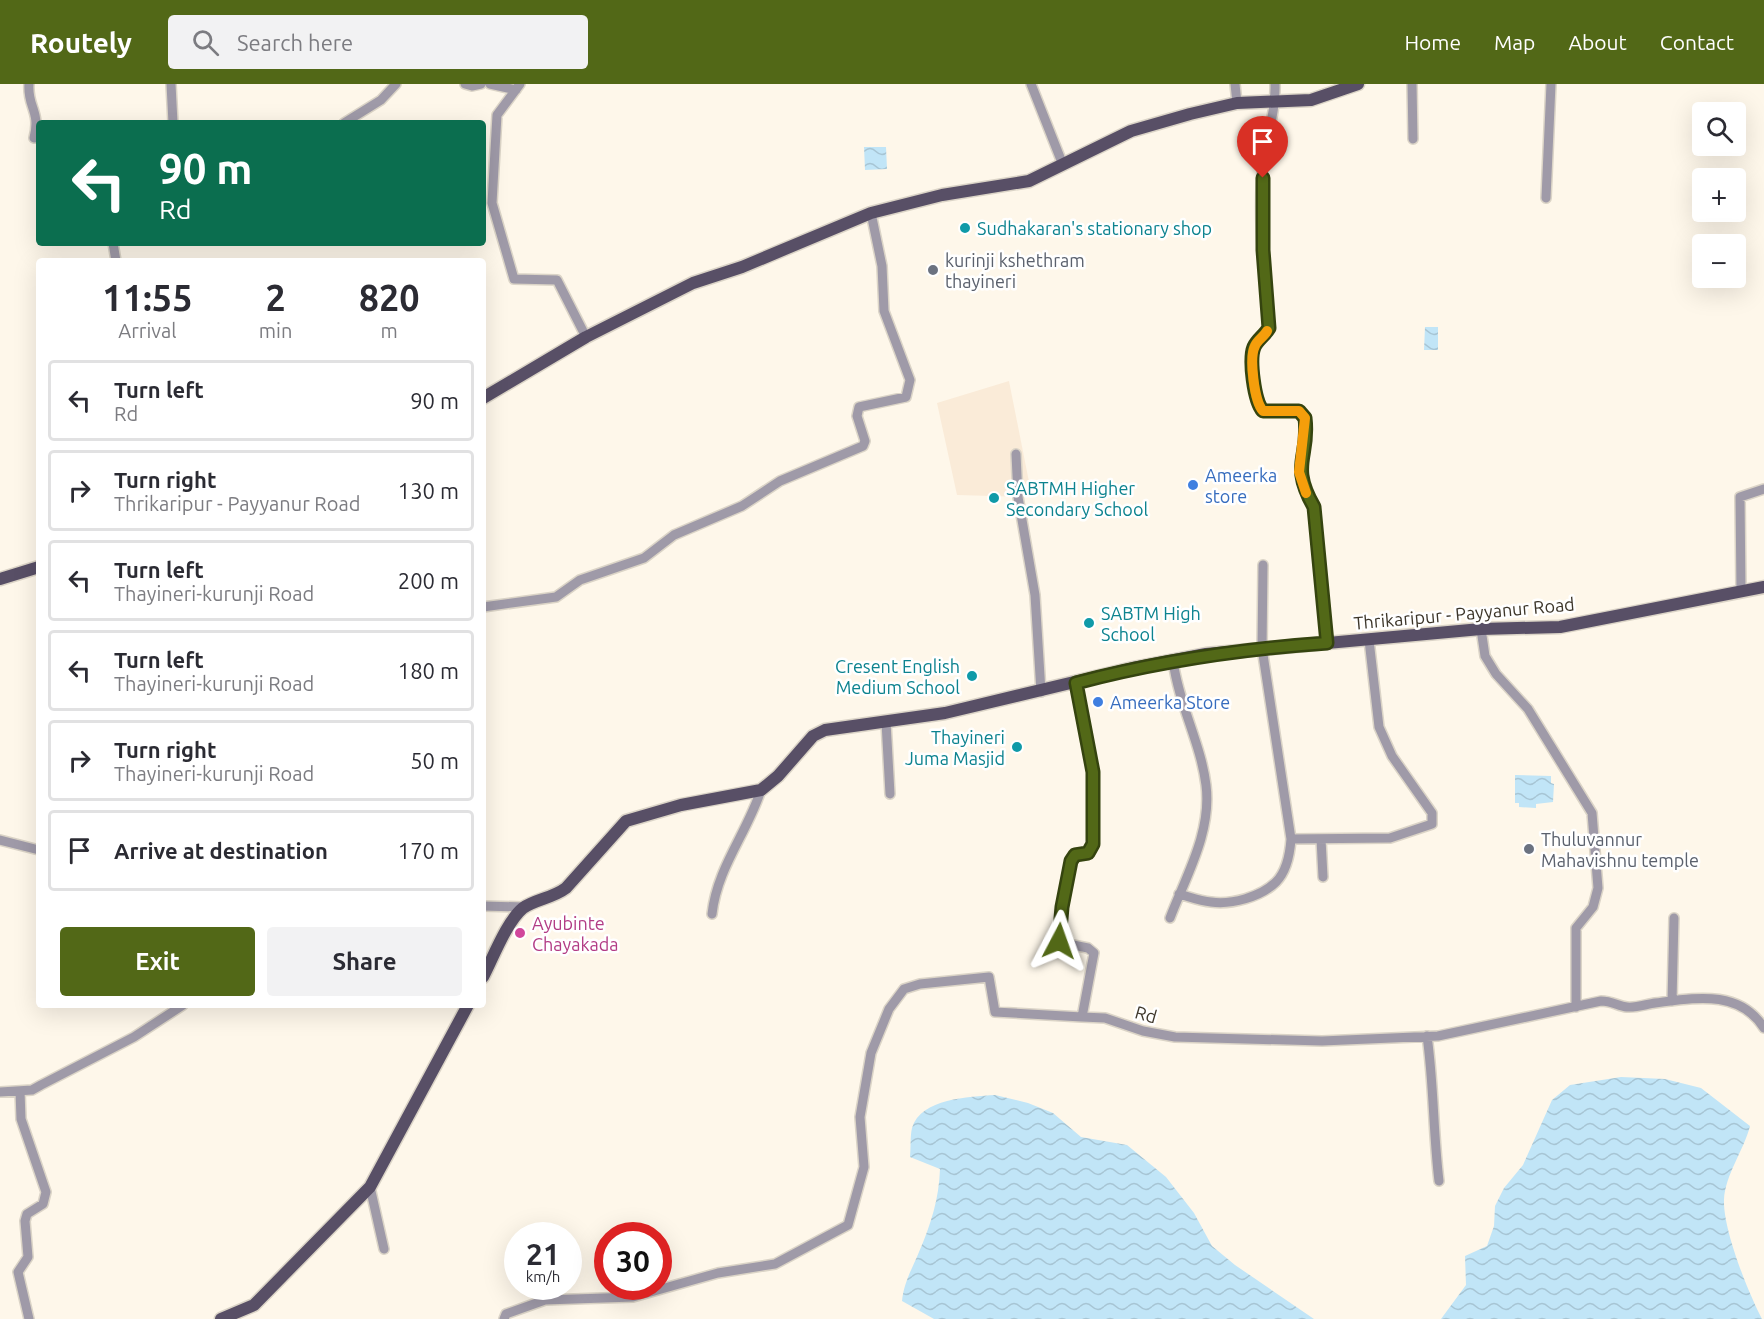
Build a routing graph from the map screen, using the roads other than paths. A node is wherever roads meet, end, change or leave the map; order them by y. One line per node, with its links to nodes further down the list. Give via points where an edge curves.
1 (28, 84): 16 (street, via 28,99)
2 (171, 84): 17 (street)
3 (396, 84): 18 (street, via 381,100)
4 (465, 84): 5 (street)
5 (481, 84)
6 (490, 84): 13 (street)
7 (1031, 84): 22 (street)
8 (1235, 84): 14 (street)
9 (1275, 84): 15 (street)
10 (1359, 84): 15 (main road, via 1311,100)
11 (1412, 84): 21 (street)
12 (1551, 84): 23 (street)
13 (518, 87): 25 (street, via 497,115 492,203 514,279 557,280)
14 (1237, 103): 15 (main road); 22 (main road, via 1131,131)
15 (1275, 103): 37 (street, via 1263,172 1262,233 1269,328 1253,352 1254,394 1263,411 1299,411 1305,418 1299,472 1315,513)
16 (37, 120)
17 (173, 120)
18 (349, 120)
19 (36, 131): 20 (street)
20 (34, 138)
21 (1413, 139)
22 (1063, 165): 24 (main road, via 1029,182 942,195)
23 (1546, 198)
24 (872, 213): 25 (main road, via 693,283); 34 (street, via 882,266 884,310 910,380 906,397 859,407 863,446 674,535 644,558 580,580 556,597)
25 (586, 337): 26 (main road)
26 (486, 396)
27 (1016, 454): 41 (street, via 1018,497 1035,595)
28 (1764, 489): 33 (street, via 1740,497)
29 (1263, 565): 38 (street)
30 (36, 568): 31 (main road)
31 (0, 579)
32 (1764, 587): 33 (main road, Thrikaripur - Payyanur Road)
33 (1741, 590): 35 (main road, Thrikaripur - Payyanur Road, via 1560,627)
34 (486, 607)
35 (1481, 629): 36 (main road, Thrikaripur - Payyanur Road); 58 (street, via 1485,656 1528,709 1592,813 1598,888 1593,907 1576,928)
36 (1369, 640): 37 (main road, Thrikaripur - Payyanur Road); 46 (street, via 1379,727 1392,756 1434,818 1432,824 1390,838)
37 (1327, 643): 38 (main road, Thrikaripur - Payyanur Road)
38 (1262, 648): 39 (main road, Thrikaripur - Payyanur Road); 45 (street)
39 (1173, 661): 40 (main road, Thrikaripur - Payyanur Road); 50 (street, via 1207,786 1202,836)
40 (1076, 683): 41 (main road, Thrikaripur - Payyanur Road); 61 (street, via 1093,772 1093,844 1088,853 1075,855 1071,861 1058,938 1063,944 1088,948 1094,953)
41 (1041, 692): 42 (main road, Thrikaripur - Payyanur Road)
42 (886, 722): 43 (main road, Thrikaripur - Payyanur Road, via 843,726 813,736); 44 (street)
43 (760, 790): 52 (main road, via 626,820 566,888); 53 (street, via 747,827 714,894)
44 (890, 794)
45 (1291, 839): 46 (street); 50 (street, via 1290,854 1277,882 1253,895 1225,903)
46 (1321, 839): 49 (street)
47 (0, 840): 48 (street)
48 (36, 849)
49 (1323, 877)
50 (1179, 894): 54 (street)
51 (486, 906): 52 (street)
52 (524, 907): 56 (main road, via 512,921)
53 (712, 914)
54 (1170, 918)
55 (1674, 918): 57 (street)
56 (486, 971)
57 (1672, 1001): 58 (street, Rd, via 1626,1007 1601,1001); 62 (street, Rd, via 1727,999 1741,1004)
58 (1576, 1007): 63 (street, Rd)
59 (178, 1008): 64 (street, via 80,1066)
60 (466, 1008): 67 (main road)
61 (1082, 1017): 63 (street, Rd, via 1105,1018 1143,1032 1175,1037 1322,1041); 71 (street, Rd, via 995,1012 989,977 904,989 889,1010 871,1053 860,1117 864,1167 848,1225 775,1264 718,1273 633,1298 545,1300 506,1314)
62 (1764, 1028)
63 (1427, 1036): 66 (street)
64 (20, 1091): 65 (street); 69 (street, via 21,1119 46,1192 43,1204 27,1214 24,1221 28,1257 18,1272)
65 (0, 1092)
66 (1439, 1181)
67 (370, 1187): 68 (street); 70 (main road, via 255,1305)
68 (384, 1249)
69 (29, 1319)
70 (221, 1319)
71 (504, 1319)

